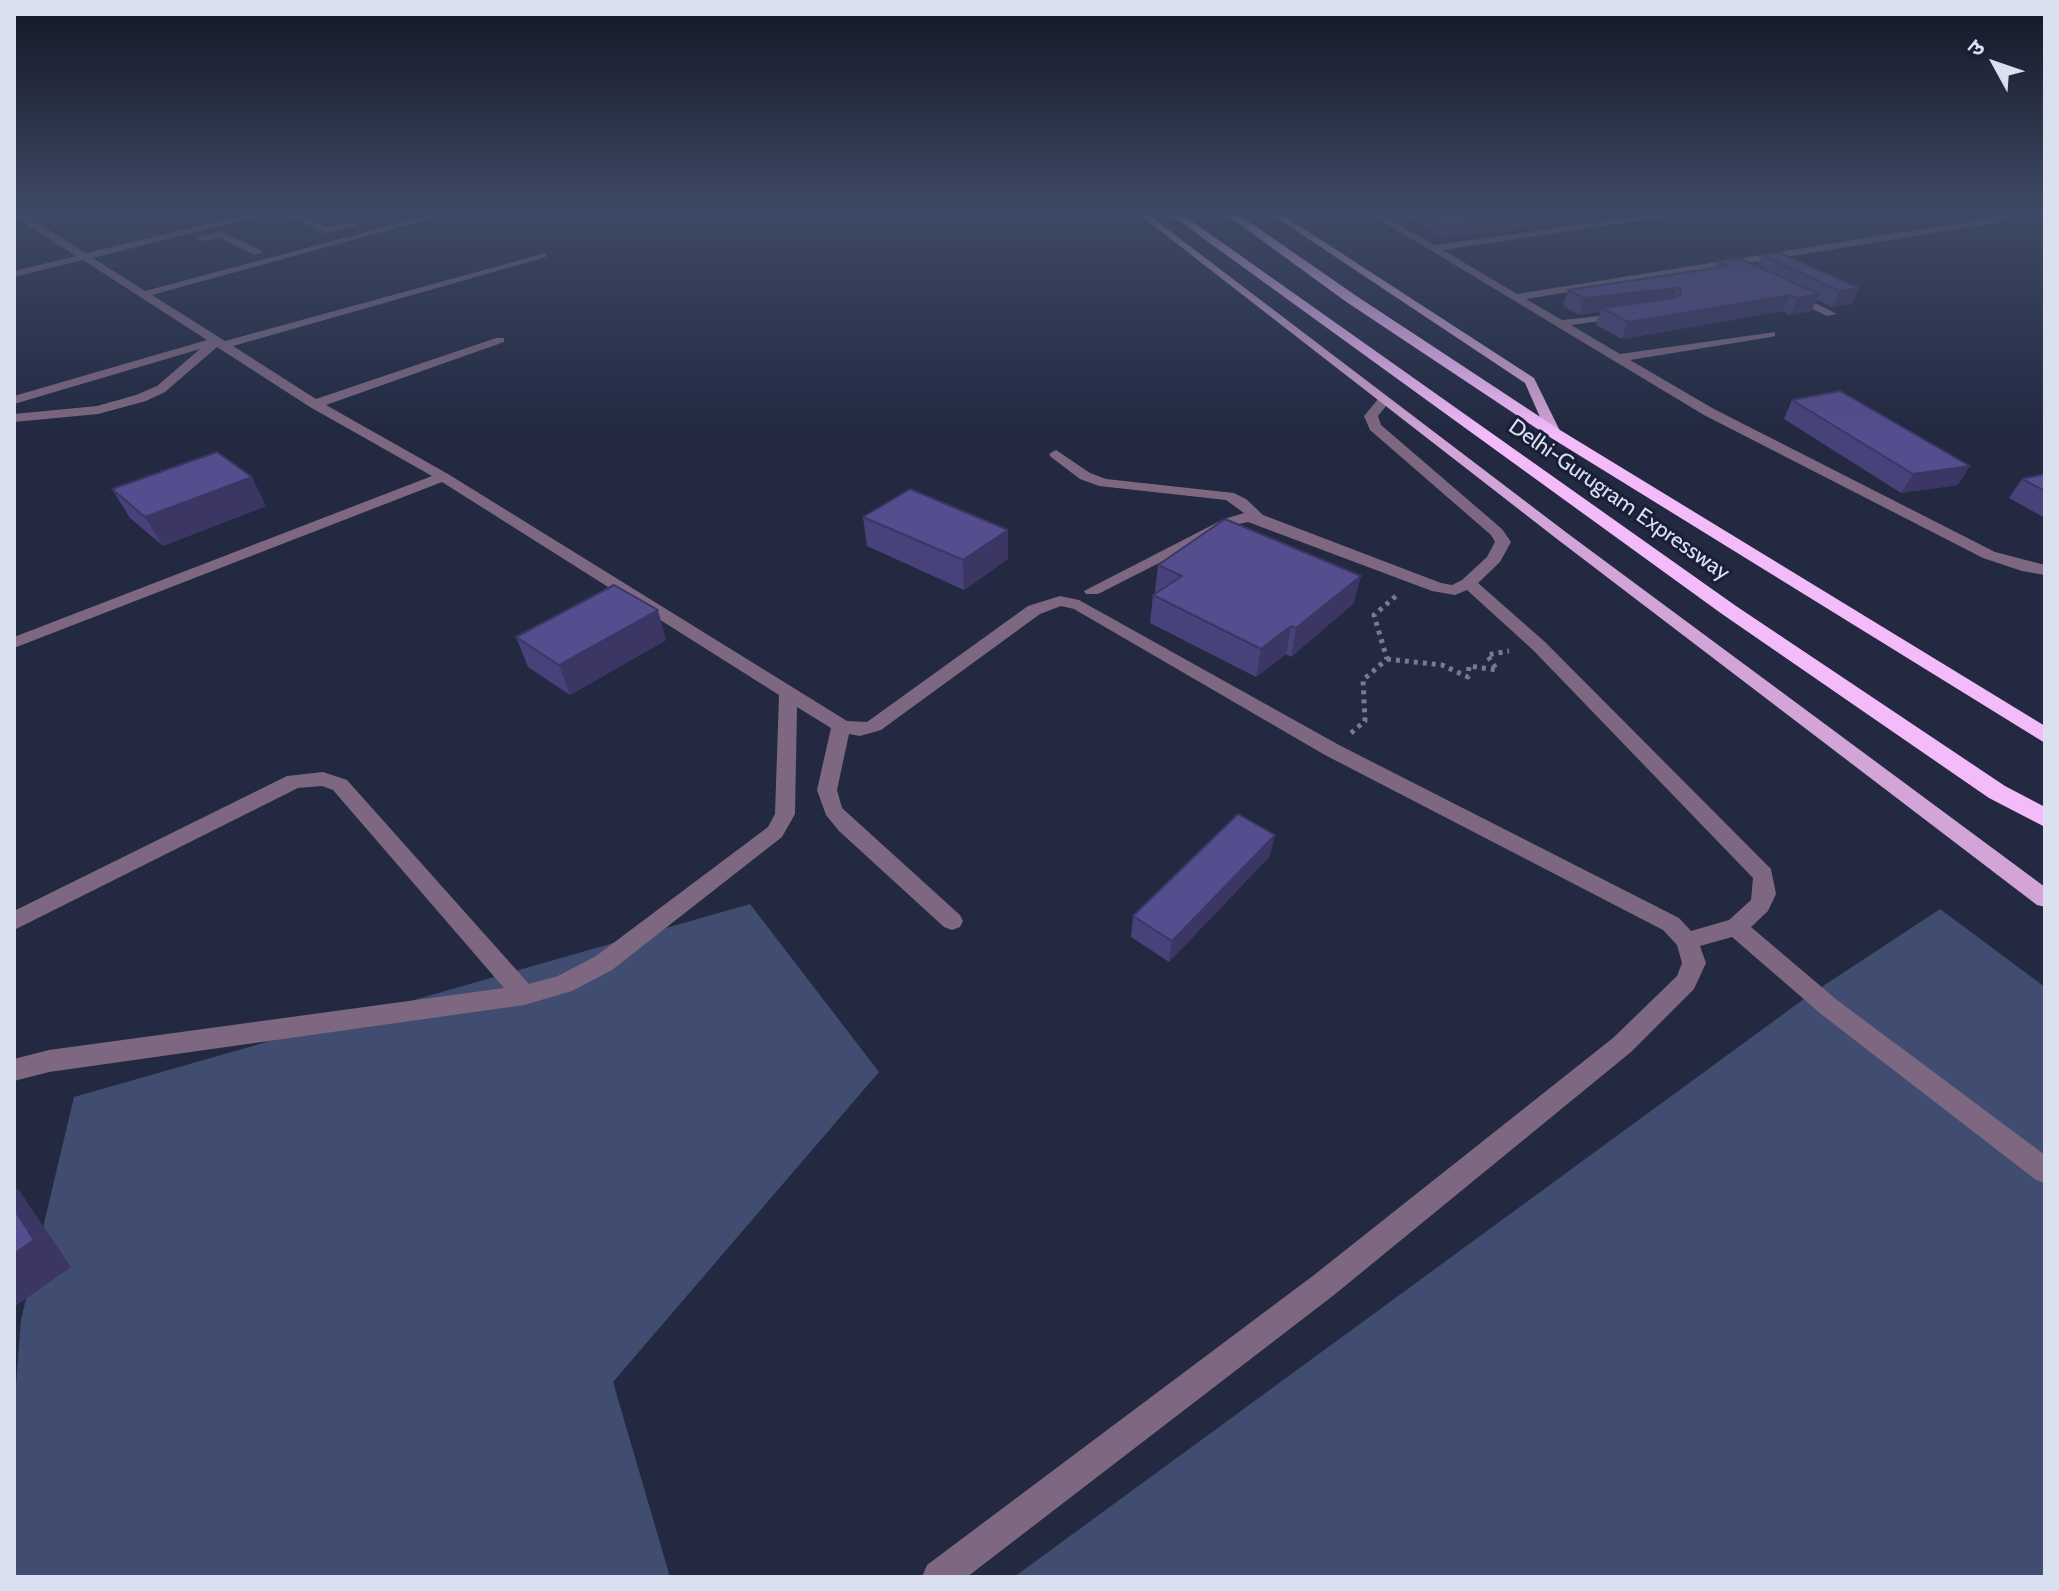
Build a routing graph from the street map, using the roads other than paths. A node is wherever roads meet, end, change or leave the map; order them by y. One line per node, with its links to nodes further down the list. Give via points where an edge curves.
1 (132, 286): 11 (street)
2 (174, 286): 11 (street)
3 (428, 286): 18 (street)
4 (1236, 286): 21 (main road)
5 (1276, 286): 35 (highway, Delhi-Gurugram Expressway, via 1729,610 1997,792)
6 (1333, 286): 24 (highway, Delhi-Gurugram Expressway)
7 (1385, 286): 24 (main road, via 1530,381)
8 (1498, 286): 12 (street)
9 (1584, 286): 12 (street)
10 (1779, 289): 14 (street)
11 (145, 294): 18 (street)
12 (1516, 297): 15 (street)
13 (1637, 313): 15 (street)
14 (1831, 314)
15 (1563, 323): 19 (street)
16 (1771, 334): 19 (street)
17 (500, 340): 22 (street)
18 (220, 343): 20 (street); 22 (street); 23 (street, via 161,389 141,398 98,410)
19 (1620, 358): 28 (street, via 1709,412 1989,555)
20 (14, 400)
21 (1384, 401): 29 (street, via 1371,416 1375,427 1503,542 1494,559); 36 (main road)
22 (315, 404): 26 (street)
23 (14, 418)
24 (1554, 433): 34 (highway, Delhi-Gurugram Expressway)
25 (1056, 454): 27 (street, via 1104,483 1229,496)
26 (443, 477): 31 (street); 32 (street)
27 (1258, 518): 29 (street, via 1413,580 1455,590); 30 (street, via 1229,522)
28 (2045, 570)
29 (1468, 583): 39 (street, via 1539,646 1763,875 1760,905)
30 (1092, 591)
31 (14, 643)
32 (788, 695): 33 (street); 41 (street, via 785,814 775,832 604,963 564,984)
33 (841, 726): 38 (street, via 827,790 833,810); 40 (street, via 874,726 1034,610 1060,601 1079,605 1332,750 1671,924)
34 (2045, 736)
35 (2045, 818)
36 (2045, 899)
37 (14, 921): 41 (street, via 294,781 323,779 340,785)
38 (952, 921)
39 (1736, 927): 40 (street); 43 (street, via 1829,1007)
40 (1687, 941): 44 (street, via 1694,963 1686,982 1622,1045 1324,1285)
41 (524, 995): 42 (street)
42 (14, 1070)
43 (2045, 1171)
44 (939, 1577)

